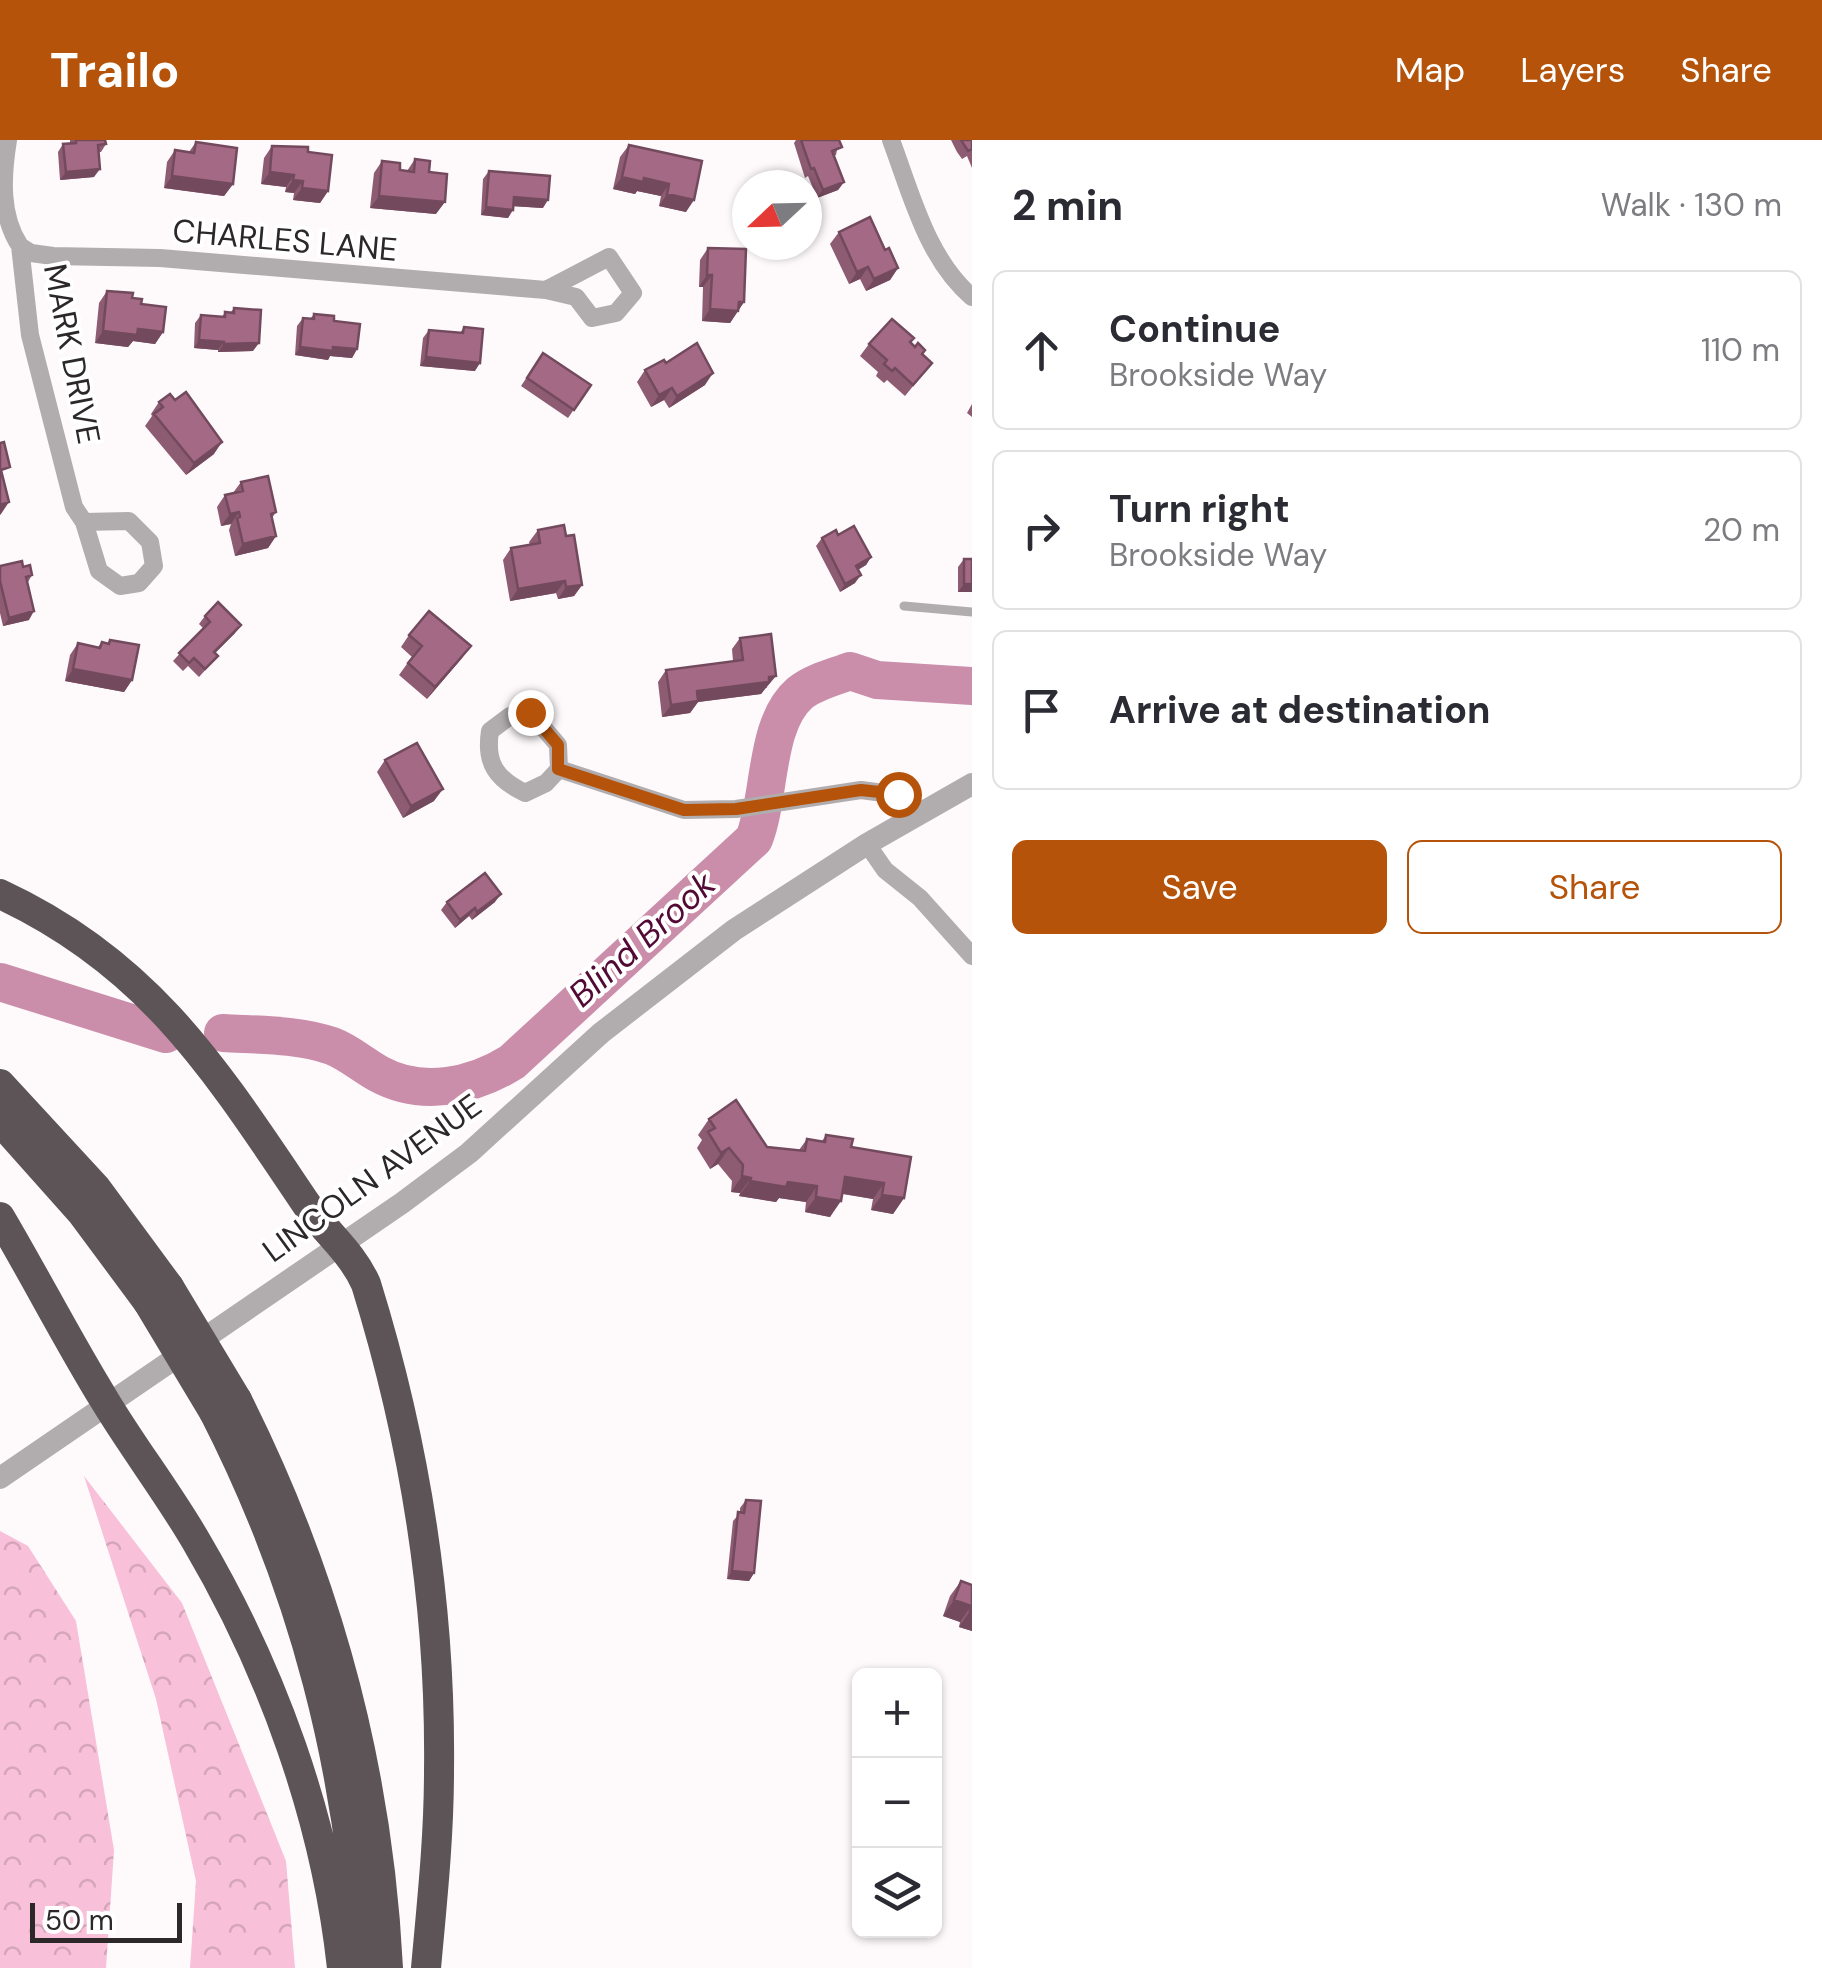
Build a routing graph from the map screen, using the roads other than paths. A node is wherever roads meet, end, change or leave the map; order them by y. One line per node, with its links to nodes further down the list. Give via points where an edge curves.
1 (8, 140): 3 (street, MARK DRIVE, via 0,190 10,235)
2 (891, 140): 5 (street, via 941,261)
3 (20, 246): 4 (street, CHARLES LANE, via 53,256 160,258); 6 (street, MARK DRIVE, via 30,335 74,507)
4 (546, 290): 4 (street, CHARLES LANE, via 576,298 592,318 616,313 633,293 609,256)
5 (972, 297)
6 (84, 522)
7 (904, 606): 8 (lane)
8 (972, 612)
9 (558, 769): 9 (street, via 558,745 530,712 490,731 487,752 503,783 525,793); 11 (street, via 684,810 861,790 898,794)
10 (972, 784): 11 (street, LINCOLN AVENUE)
11 (920, 812): 12 (street, LINCOLN AVENUE)
12 (868, 844): 14 (street, via 884,870 920,898); 18 (street, LINCOLN AVENUE, via 734,930 601,1033 469,1153)
13 (0, 894): 18 (highway, via 85,942 134,980 186,1034)
14 (972, 956)
15 (0, 1084): 19 (highway, via 96,1188)
16 (0, 1121): 19 (highway)
17 (0, 1217): 20 (highway)
18 (342, 1244): 20 (street, LINCOLN AVENUE); 26 (highway, via 362,1273 374,1311 426,1552 439,1772)
19 (159, 1294): 21 (highway, bridge)
20 (107, 1405): 22 (street, LINCOLN AVENUE); 23 (highway, via 197,1542 266,1683 310,1812)
21 (226, 1406): 24 (highway, via 317,1671 347,1817); 25 (highway, via 302,1543 348,1685 376,1831)
22 (0, 1478)
23 (342, 1968)
24 (362, 1968)
25 (388, 1968)
26 (426, 1968)

